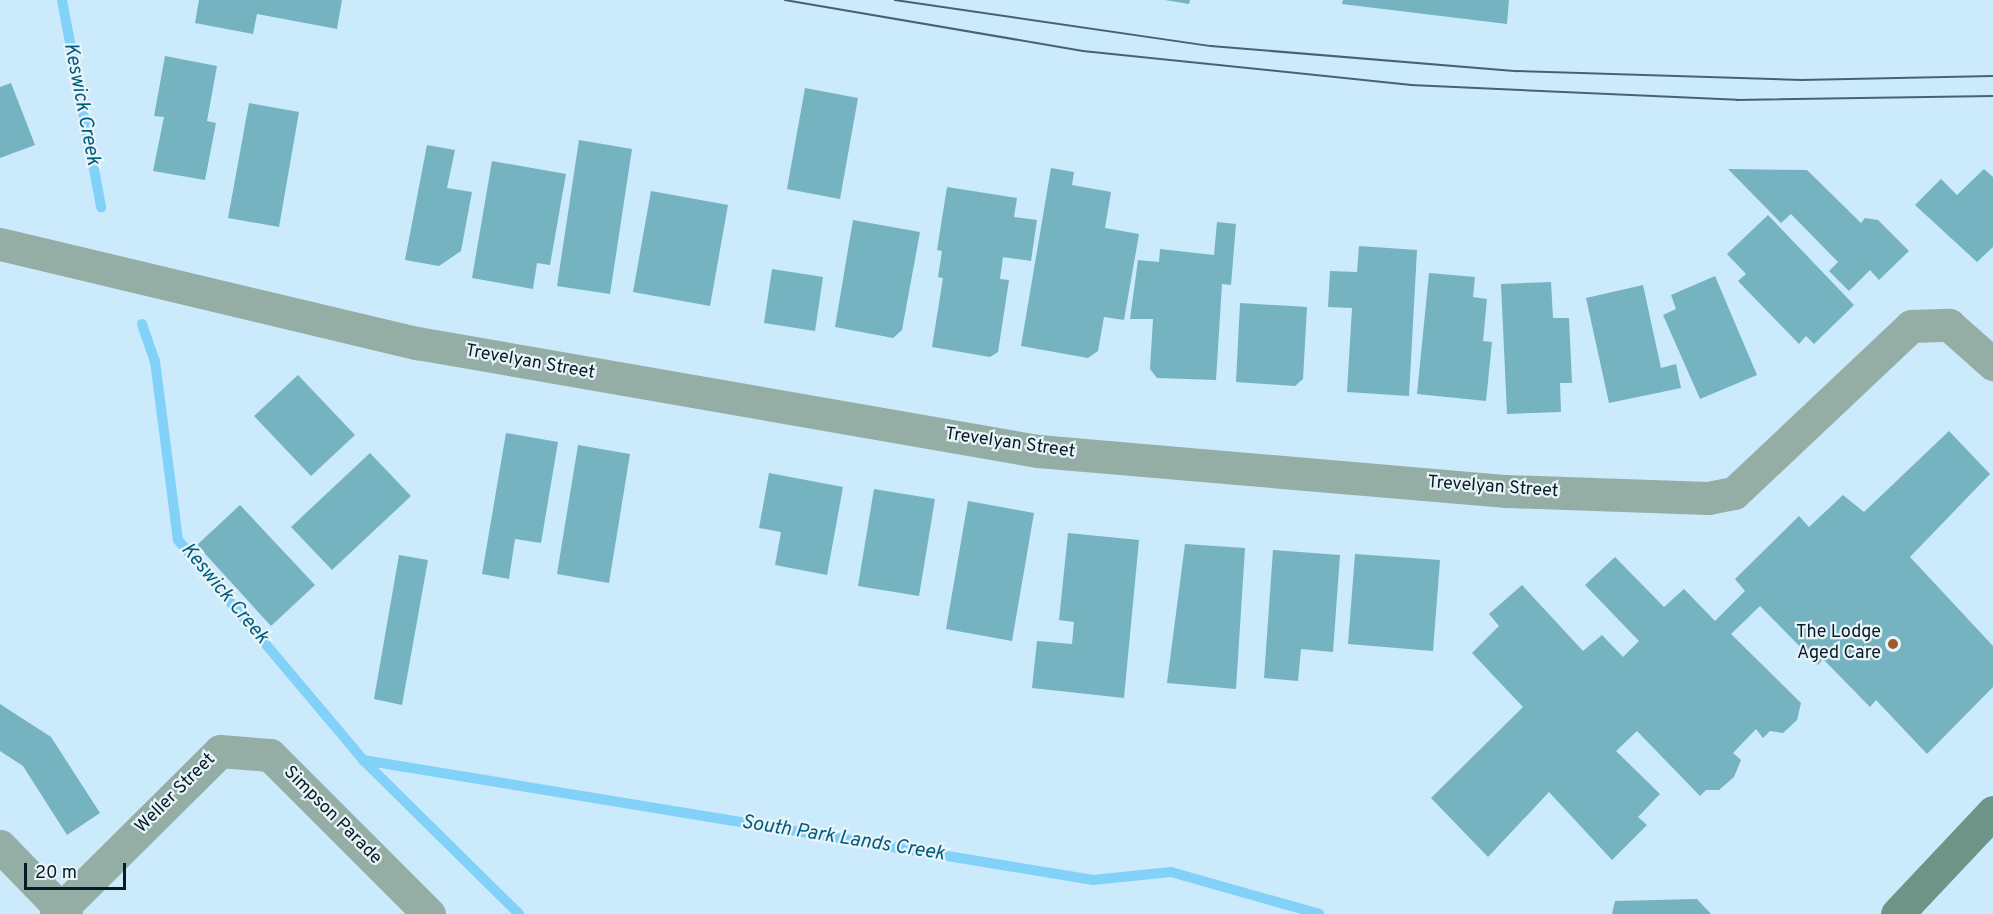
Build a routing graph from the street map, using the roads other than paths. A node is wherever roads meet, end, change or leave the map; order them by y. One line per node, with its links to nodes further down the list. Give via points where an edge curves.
1 (0, 244): 2 (street, Trevelyan Street, via 417,343 1038,451 1506,491 1698,498 1734,493 1911,326 1933,322 1965,336)
2 (1993, 364)
3 (220, 751): 6 (street, Weller Street); 7 (street, Simpson Parade, via 270,754)
4 (1993, 812): 8 (main road)
5 (0, 846): 6 (street)
6 (61, 912)
7 (429, 914)
8 (1897, 914)

